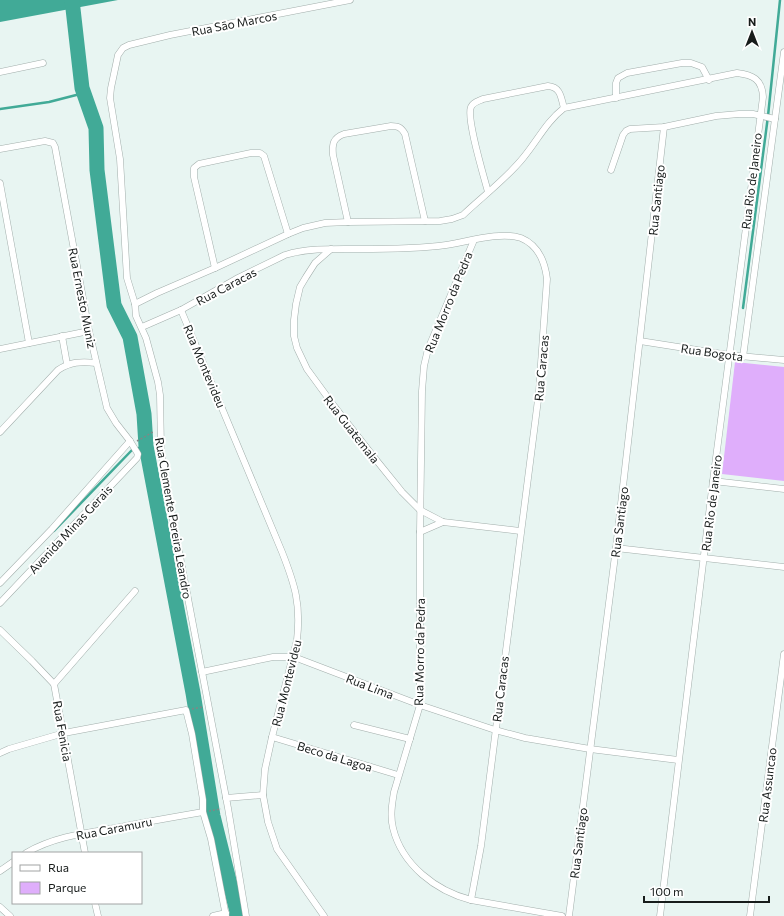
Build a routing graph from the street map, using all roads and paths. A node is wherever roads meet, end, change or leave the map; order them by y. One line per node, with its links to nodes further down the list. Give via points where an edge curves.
1 (350, 0): 2 (street, Rua Sāo Marcos, via 170,35 129,45)
2 (120, 51): 22 (street, Rua Clemente Pereira Leandro, via 110,98 120,159 127,278)
3 (784, 52): 10 (street, Rua Rio de Janeiro)
4 (43, 63): 5 (street)
5 (0, 72)
6 (709, 80): 7 (street); 7 (street, via 702,67 691,62 682,62 618,78); 9 (street, Rua Rio de Janeiro, via 737,73 752,76 763,90)
7 (616, 98): 8 (street)
8 (564, 108): 15 (street, via 554,116 520,162); 15 (street, via 558,89 553,86 475,102 471,107 470,120)
9 (761, 116): 10 (street); 11 (street, via 746,113 716,116); 30 (street, Rua Rio de Janeiro)
10 (774, 119): 31 (street, Rua Rio de Janeiro)
11 (664, 127): 13 (street, via 626,131 621,138); 27 (street, Rua Santiago)
12 (0, 150): 25 (street, Rua Ernesto Muniz, via 45,141 53,143 55,147)
13 (612, 170)
14 (0, 183): 28 (street)
15 (488, 192): 16 (street, via 463,215 440,221)
16 (425, 221): 17 (street); 17 (street, via 405,134 402,128 391,126 344,134 334,140 333,155)
17 (348, 222): 18 (street, via 315,225)
18 (288, 234): 21 (street); 21 (street, via 264,156 260,153 251,153 199,164 194,168 194,177)
19 (474, 240): 20 (street, Rua Caracas, via 416,247); 41 (street, Rua Morro da Pedra, via 428,350 424,366); 43 (street, Rua Caracas, via 501,236 520,238 534,247 541,256 546,270 547,288 539,392)
20 (331, 249): 23 (street, Rua Caracas, via 285,255); 41 (street, Rua Guatemala, via 315,263 300,287 294,320 297,348 307,369 334,406 402,492)
21 (215, 268): 22 (street)
22 (135, 304): 24 (street, Rua Clemente Pereira Leandro, via 136,316)
23 (181, 310): 24 (street, Rua Caracas); 53 (street, Rua Montevideu, via 292,580 297,597 299,623)
24 (142, 327): 54 (street, Rua Clemente Pereira Leandro, via 158,382 159,428 165,476)
25 (89, 331): 26 (street); 33 (street, Rua Ernesto Muniz)
26 (62, 336): 28 (street); 34 (street)
27 (640, 341): 30 (street, Rua Bogota); 45 (street, Rua Santiago)
28 (29, 343): 29 (street)
29 (0, 349)
30 (730, 355): 31 (street, Rua Bogota); 39 (street, Rua Rio de Janeiro)
31 (743, 356): 32 (street, Rua Bogota)
32 (784, 360)
33 (96, 363): 34 (street); 37 (street, Rua Ernesto Muniz, via 107,408)
34 (66, 364): 36 (street)
35 (156, 430): 37 (path)
36 (0, 432)
37 (133, 443): 38 (street, Rua Ernesto Muniz); 48 (street, Avenida Minas Gerais)
38 (138, 454): 50 (street, Avenida Minas Gerais)
39 (713, 481): 40 (street); 46 (street, Rua Rio de Janeiro)
40 (784, 490)
41 (420, 510): 42 (street, Rua Guatemala); 44 (street, Rua Morro da Pedra)
42 (443, 522): 43 (street, Rua Guatemala); 44 (street)
43 (520, 531): 60 (street, Rua Caracas)
44 (420, 532): 56 (street, Rua Morro da Pedra)
45 (616, 548): 46 (street); 64 (street, Rua Santiago)
46 (704, 558): 47 (street); 66 (street, Rua Rio de Janeiro)
47 (784, 567)
48 (0, 583)
49 (134, 591): 55 (street)
50 (0, 603)
51 (0, 630): 55 (street, Rua Fenicia)
52 (784, 654): 89 (street, Rua Assuncao)
53 (294, 658): 54 (street, Rua Lima, via 273,657); 56 (street, Rua Lima); 62 (street, Rua Montevideu)
54 (202, 672): 69 (street, Rua Clemente Pereira Leandro)
55 (54, 684): 61 (street, Rua Fenicia)
56 (420, 705): 60 (street, Rua Lima); 63 (street, Rua Morro da Pedra)
57 (204, 707): 58 (path)
58 (188, 710): 61 (street); 71 (street)
59 (354, 725): 63 (street)
60 (495, 730): 64 (street, Rua Lima); 77 (street, Rua Caracas, via 481,846)
61 (64, 733): 65 (street); 72 (street, Rua Fenicia)
62 (272, 737): 67 (street, Beco da Lagoa); 68 (street, Rua Montevideu, via 265,768)
63 (410, 739): 67 (street, Rua Morro da Pedra)
64 (590, 749): 66 (street, Rua Lima); 87 (street, Rua Santiago)
65 (0, 753)
66 (678, 760): 88 (street, Rua Rio de Janeiro)
67 (398, 775): 77 (street, Rua Morro da Pedra, via 391,816 396,840 402,851 423,876 445,891)
68 (263, 795): 69 (street); 85 (street, Rua Montevideu, via 268,822 278,849)
69 (226, 798): 84 (street, Rua Clemente Pereira Leandro)
70 (224, 808): 71 (path)
71 (205, 812): 72 (street, Rua Caramuru); 80 (street)
72 (81, 834): 73 (street, Rua Caramuru, via 51,841); 74 (street, Rua Fenicia)
73 (28, 852)
74 (85, 852)
75 (12, 863): 76 (street)
76 (0, 871)
77 (471, 900): 86 (street, Rua Morro da Pedra)
78 (95, 904): 82 (street)
79 (0, 907): 81 (street)
80 (226, 915): 83 (street)
81 (10, 916)
82 (98, 916)
83 (212, 916)
84 (246, 916)
85 (324, 916)
86 (562, 916)
87 (569, 916)
88 (660, 916)
89 (750, 916)

